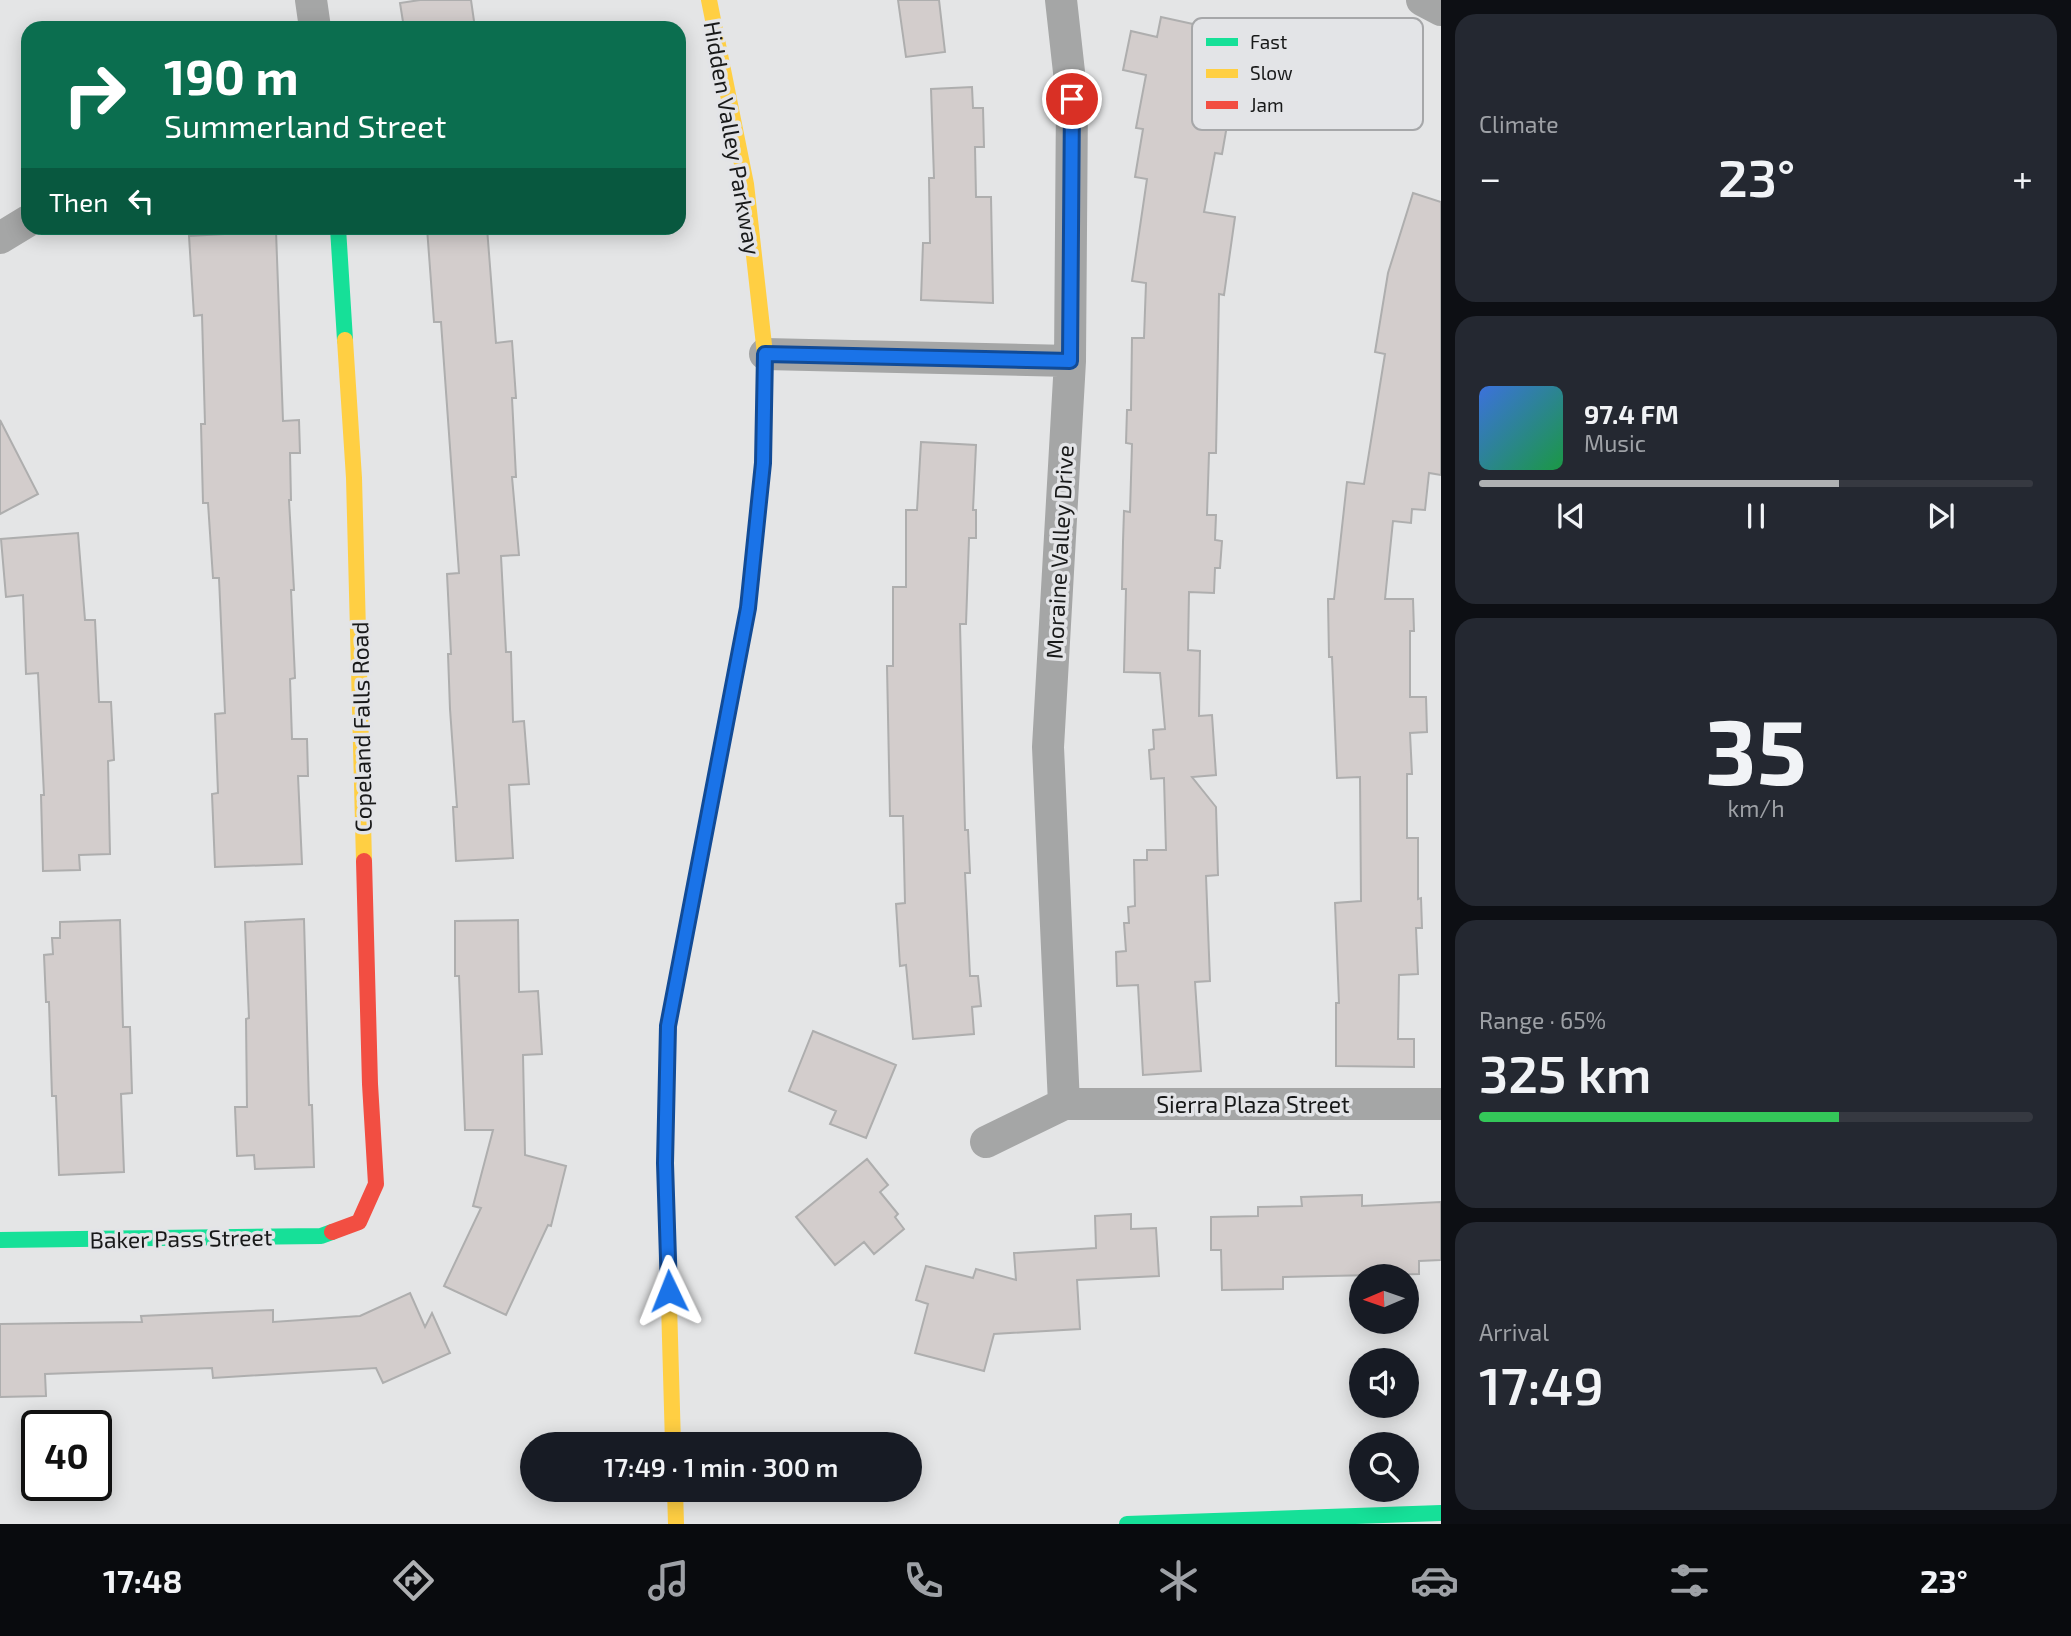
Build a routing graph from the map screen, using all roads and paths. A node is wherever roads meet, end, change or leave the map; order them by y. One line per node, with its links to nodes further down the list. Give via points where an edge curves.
1 (311, 0): 6 (street)
2 (709, 0): 10 (street, Hidden Valley Parkway, via 746,184)
3 (1061, 0): 11 (street, Moraine Valley Drive, via 1072,99)
4 (1422, 0): 5 (street)
5 (1441, 10)
6 (314, 21)
7 (21, 225): 9 (street)
8 (338, 235): 15 (street, Copeland Falls Road, via 354,478 376,1184)
9 (0, 238)
10 (765, 354): 11 (street); 17 (street, Hidden Valley Parkway, via 763,463 748,608 668,1026 665,1163)
11 (1070, 361): 12 (street, Moraine Valley Drive, via 1048,747)
12 (1064, 1104): 13 (street, Sierra Plaza Street); 14 (street)
13 (1441, 1104)
14 (986, 1142)
15 (359, 1223): 16 (street, Baker Pass Street, via 321,1236)
16 (0, 1241)
17 (673, 1432)
18 (675, 1502): 20 (street)
19 (1441, 1513): 21 (street)
20 (676, 1524)
21 (1127, 1524)

